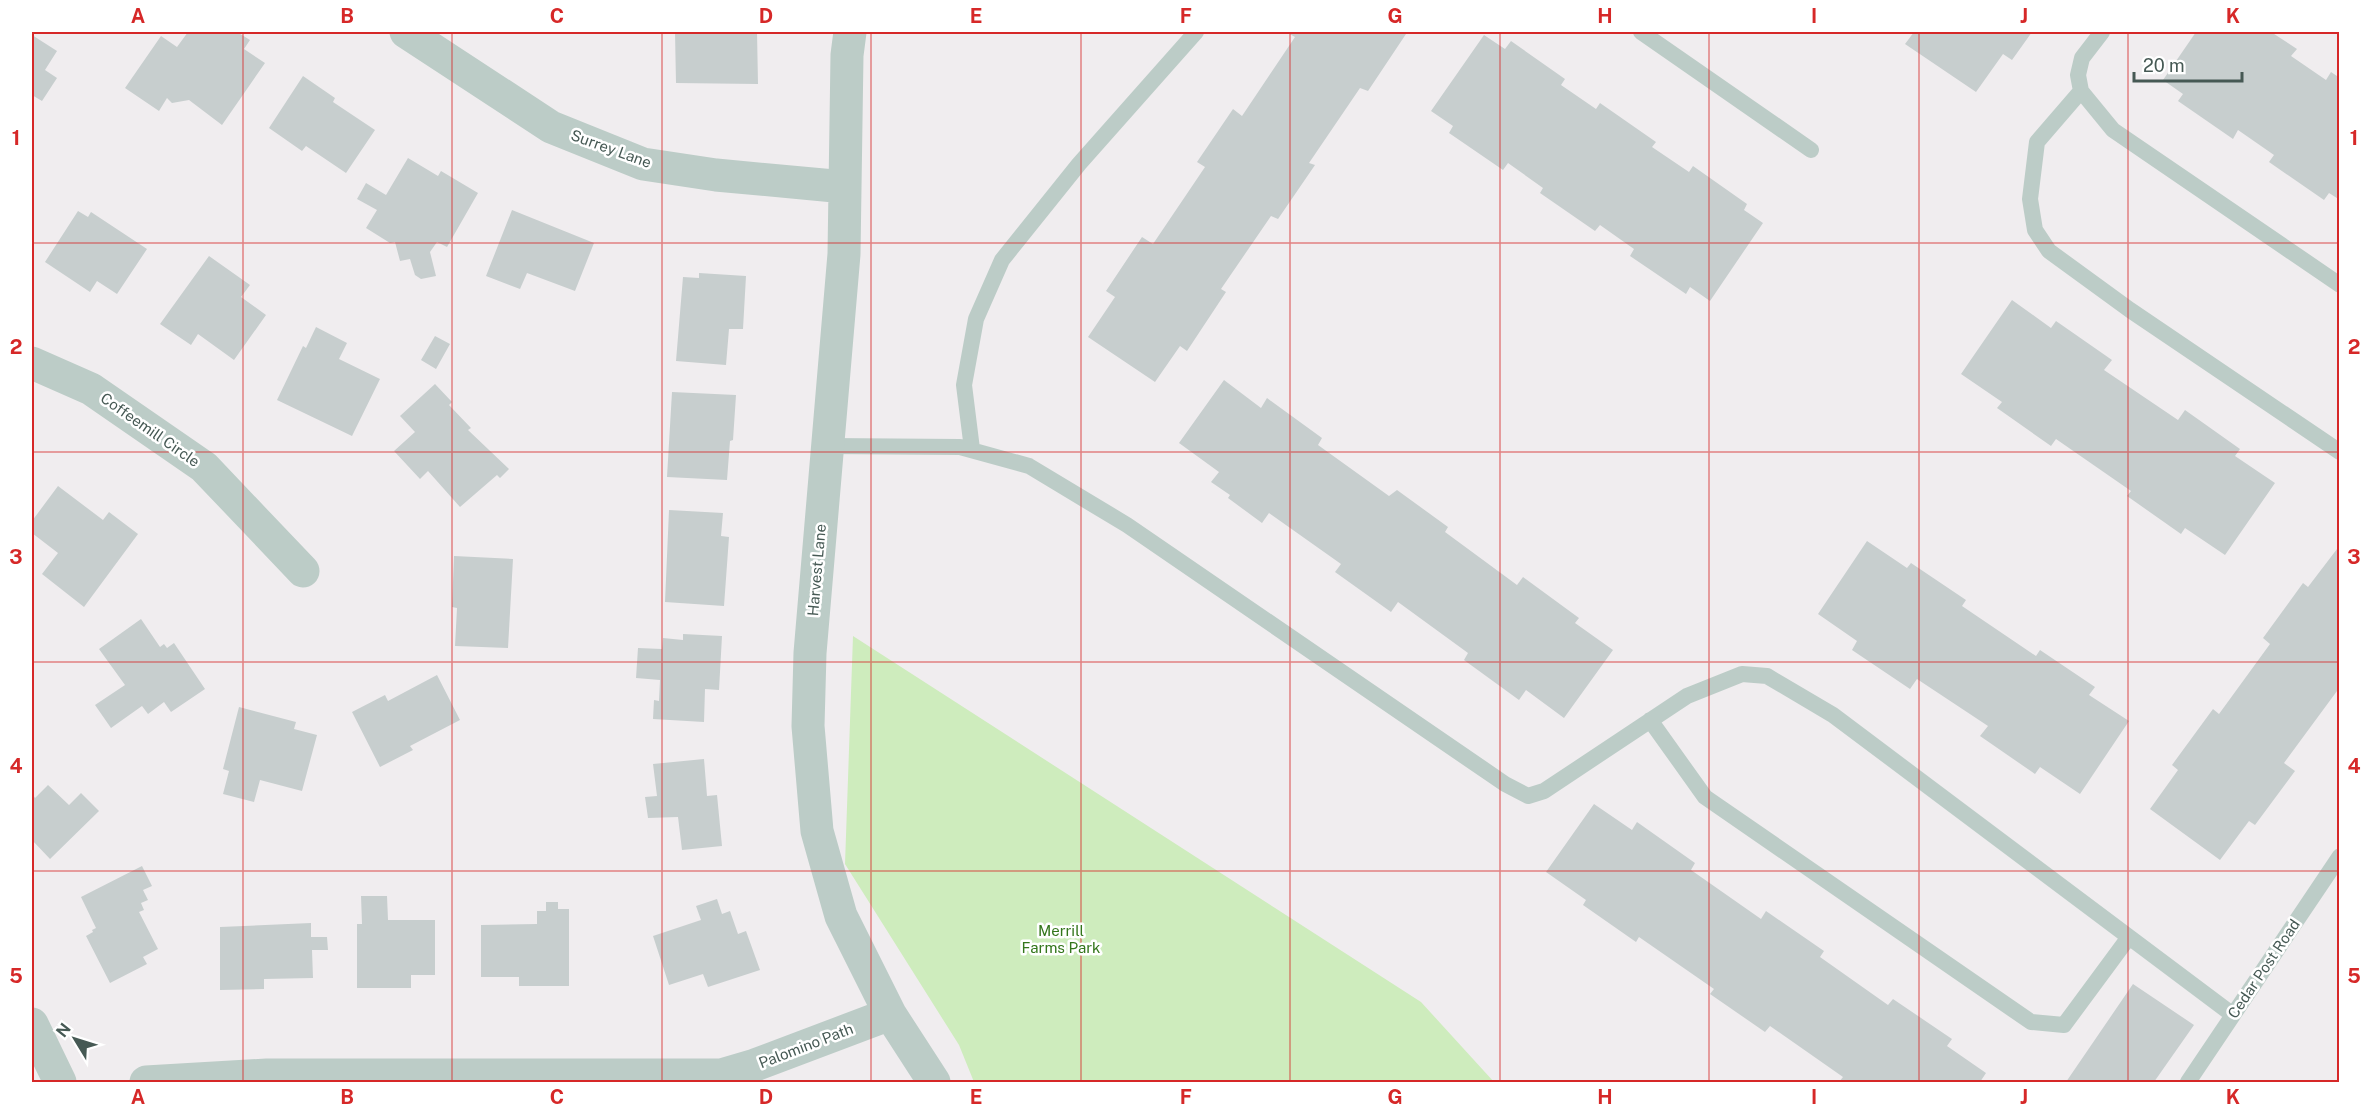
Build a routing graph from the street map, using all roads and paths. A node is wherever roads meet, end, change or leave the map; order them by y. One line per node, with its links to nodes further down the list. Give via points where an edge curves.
1 (406, 32): 8 (street, Surrey Lane, via 551,127 643,164)
2 (850, 32): 8 (street, Harvest Lane)
3 (1196, 32): 12 (lane, via 1079,164 1002,260 976,319 964,385)
4 (1641, 32): 7 (lane)
5 (2102, 32): 6 (lane, via 2082,58 2078,75)
6 (2081, 91): 9 (lane, via 2113,130); 13 (lane, via 2037,142 2030,199 2035,230 2049,251)
7 (1811, 150)
8 (845, 187): 11 (street, Harvest Lane, via 844,254)
9 (2340, 285)
10 (32, 363): 14 (street, Coffeemill Circle, via 91,389 204,467)
11 (828, 446): 12 (lane); 18 (street, Harvest Lane, via 808,726 817,831 841,916)
12 (972, 449): 15 (lane, via 1029,466 1127,525 1528,796 1544,791)
13 (2340, 452)
14 (303, 571)
15 (1650, 720): 17 (lane, via 1687,696 1742,674 1767,676 1833,715); 17 (lane, via 1705,797 2031,1022 2064,1025)
16 (2340, 856): 19 (lane, Cedar Post Road)
17 (2129, 937): 19 (lane)
18 (890, 1014): 21 (street, Palomino Path, via 721,1075); 24 (street, Harvest Lane)
19 (2233, 1015): 25 (lane, Cedar Post Road)
20 (32, 1024): 22 (street)
21 (268, 1079): 23 (street, Palomino Path)
22 (60, 1083)
23 (146, 1083)
24 (934, 1083)
25 (2188, 1083)

